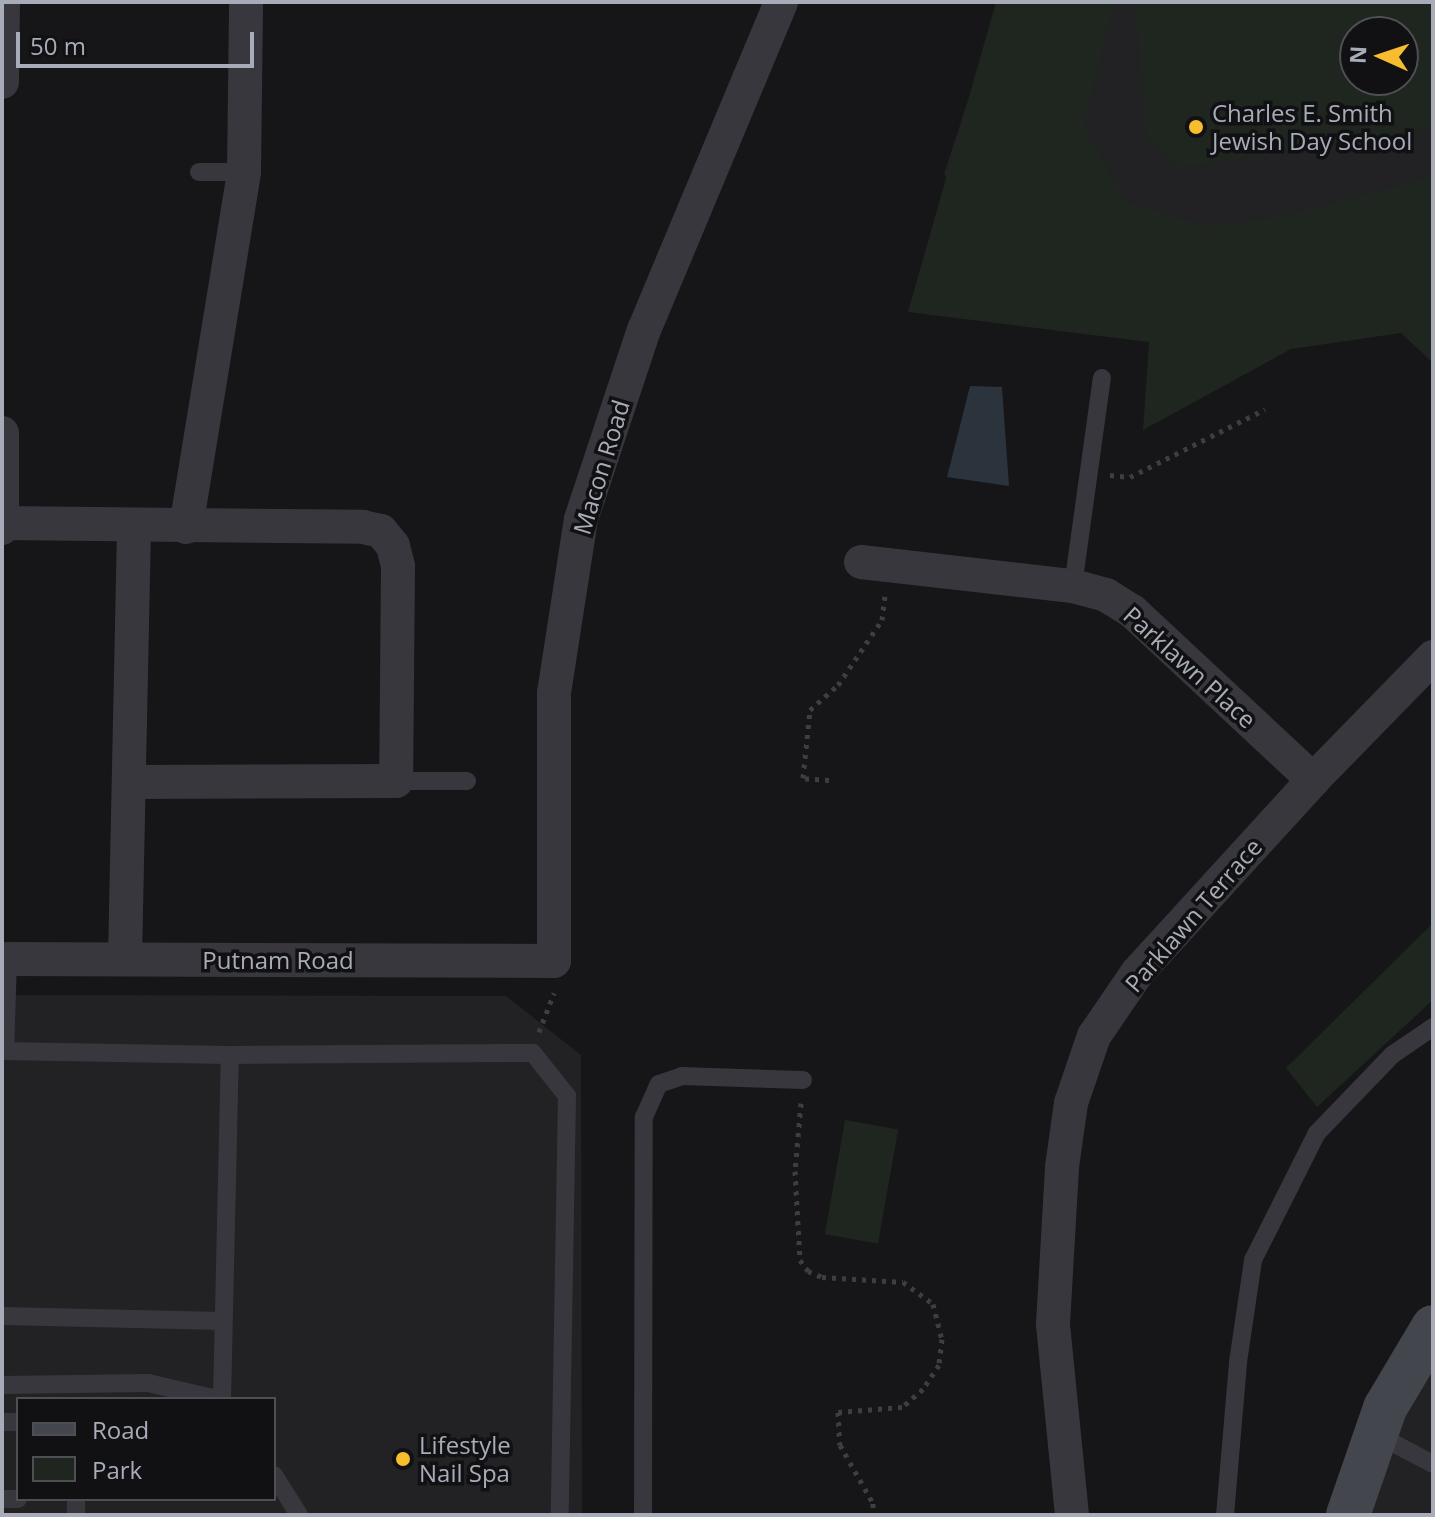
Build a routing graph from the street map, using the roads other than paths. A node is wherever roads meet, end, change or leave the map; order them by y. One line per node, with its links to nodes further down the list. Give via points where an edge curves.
1 (3, 2): 4 (street)
2 (246, 2): 6 (street)
3 (781, 2): 21 (street, Macon Road, via 644,330 581,519 554,693)
4 (2, 82)
5 (199, 172): 6 (lane)
6 (244, 172): 11 (street)
7 (1102, 378): 13 (lane)
8 (2, 433): 9 (street)
9 (2, 526): 10 (street)
10 (134, 527): 11 (street); 18 (street)
11 (186, 527): 16 (street, via 381,531 393,546 398,566)
12 (875, 564): 13 (street, Parklawn Place)
13 (1073, 586): 15 (street, Parklawn Place, via 1106,595 1132,611)
14 (1433, 657): 15 (street, Parklawn Terrace)
15 (1313, 780): 38 (street, Parklawn Terrace, via 1137,973 1094,1036 1071,1103 1053,1324)
16 (396, 781): 17 (lane); 18 (street)
17 (467, 781)
18 (129, 782): 20 (street)
19 (5, 959): 20 (street, Putnam Road); 23 (lane)
20 (125, 959): 21 (street, Putnam Road)
21 (554, 977)
22 (1433, 1027): 39 (lane, via 1392,1055 1317,1133 1253,1260)
23 (4, 1051): 24 (lane)
24 (230, 1055): 27 (lane); 36 (lane, via 533,1053 567,1096)
25 (803, 1080): 37 (lane, via 682,1076 659,1084 644,1117)
26 (2, 1316): 27 (lane)
27 (223, 1321): 31 (lane)
28 (1433, 1327): 32 (main road, via 1385,1408)
29 (2, 1385): 30 (lane, via 148,1383)
30 (211, 1397)
31 (220, 1397)
32 (1376, 1434): 33 (lane); 40 (main road)
33 (1433, 1464)
34 (276, 1478): 35 (lane)
35 (299, 1515)
36 (560, 1515)
37 (643, 1515)
38 (1072, 1515)
39 (1225, 1515)
40 (1348, 1515)

